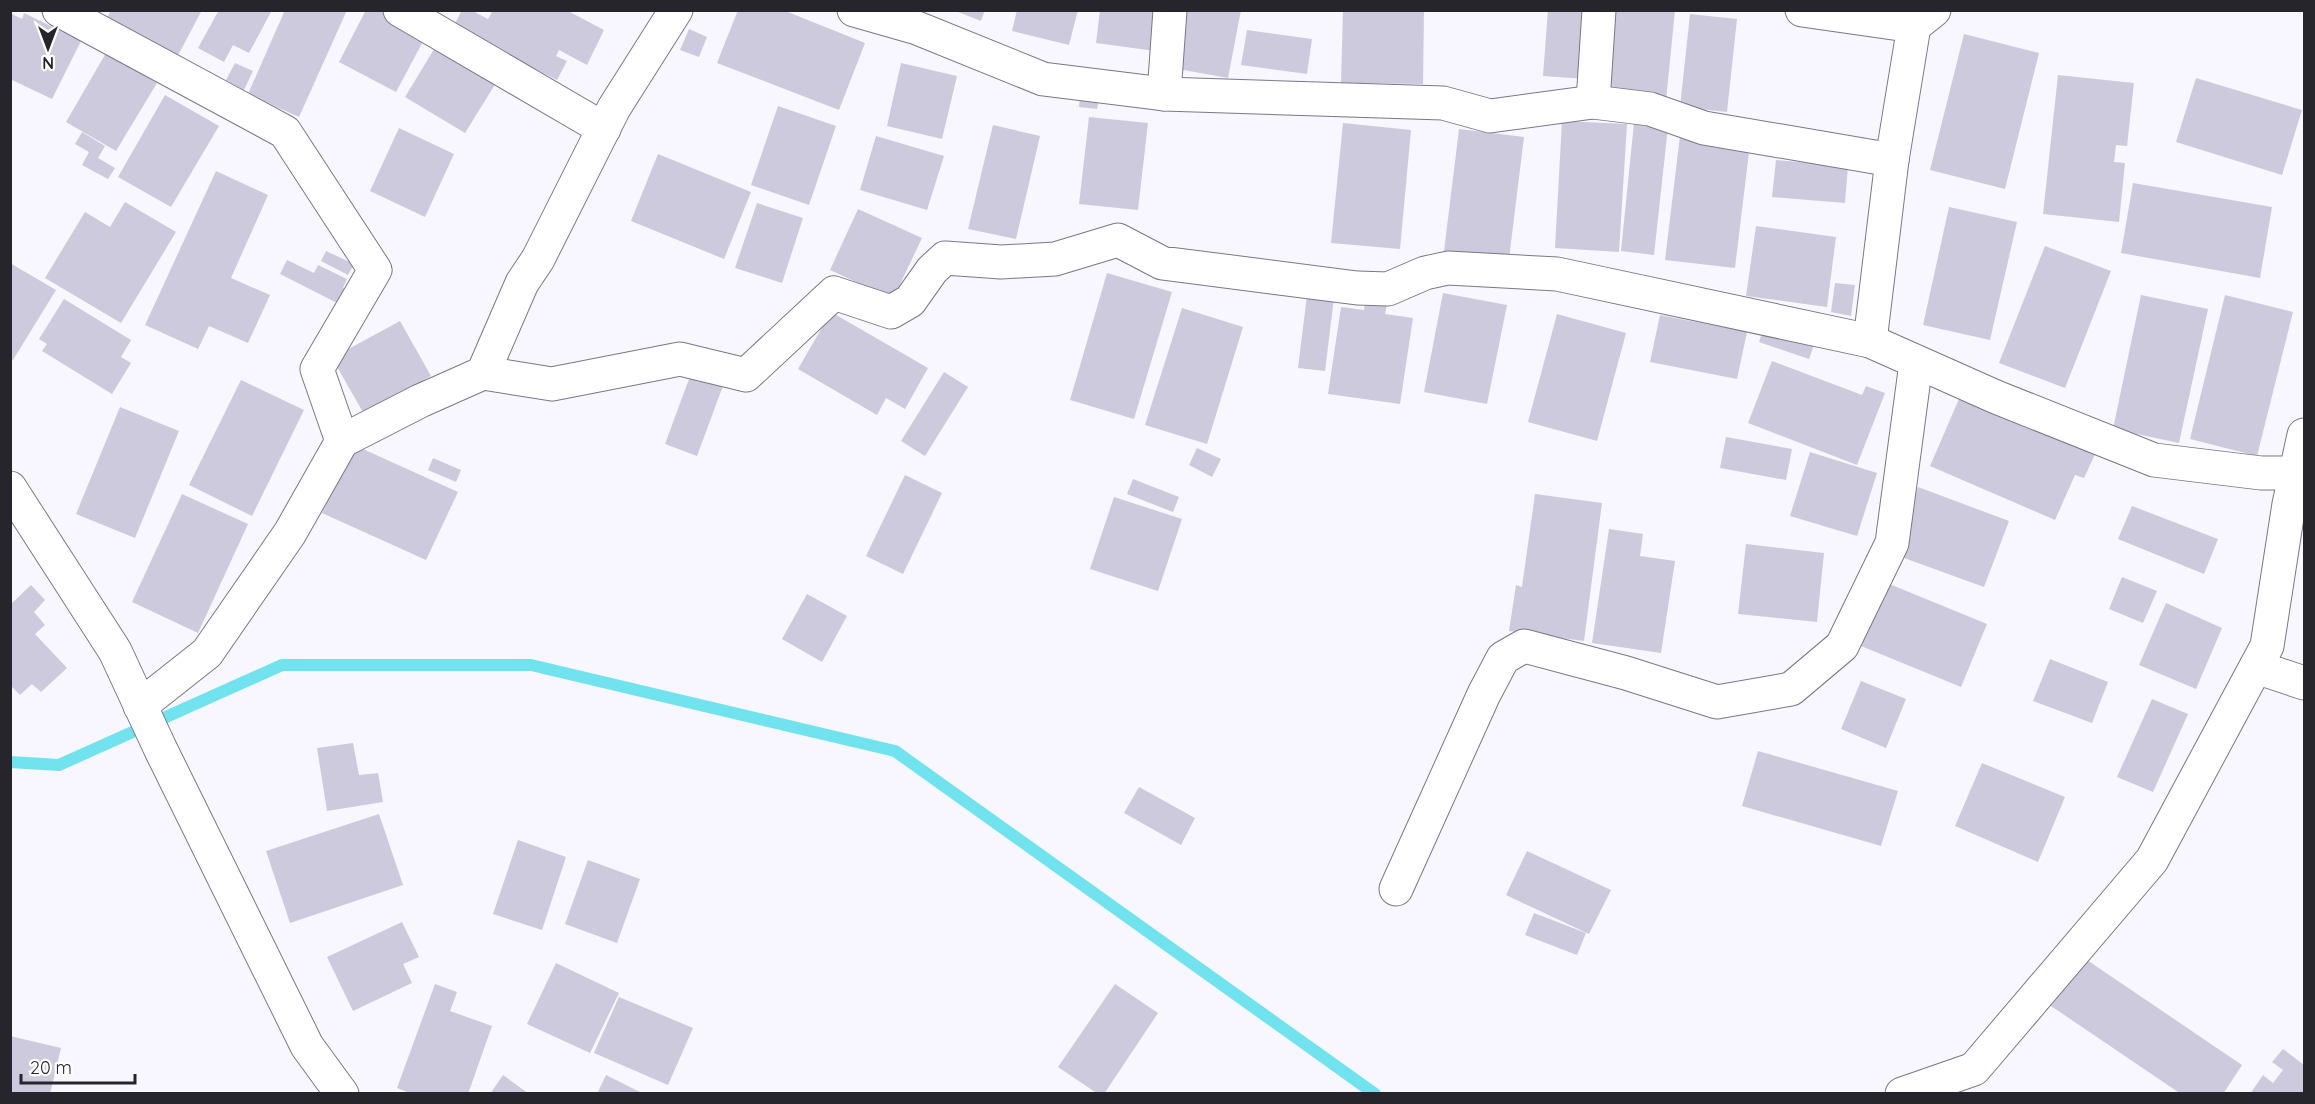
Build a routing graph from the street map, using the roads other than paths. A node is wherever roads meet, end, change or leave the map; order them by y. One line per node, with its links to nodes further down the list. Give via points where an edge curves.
1 (59, 10): 17 (street, via 285,132 375,270 317,369)
2 (400, 10): 11 (street)
3 (676, 10): 11 (street)
4 (854, 10): 9 (street, via 917,28 1043,79)
5 (1170, 10): 9 (street)
6 (1599, 10): 10 (street)
7 (1802, 10): 8 (street)
8 (1924, 18): 12 (street)
9 (1164, 94): 10 (street, via 1443,103 1490,116)
10 (1593, 102): 12 (street, via 1650,109 1704,128)
11 (604, 129): 15 (street, via 522,284)
12 (1892, 159): 13 (street)
13 (1870, 341): 14 (street); 15 (street, via 1557,274 1449,268 1425,273 1388,289 1357,288 1162,263 1118,240 1055,259 1001,262 945,258 910,301 891,312 834,293 746,375 680,359 552,384)
14 (1916, 363): 18 (street, via 2154,460 2260,473); 23 (street, via 1892,543 1842,646 1791,689 1717,702 1524,646 1503,658 1484,694)
15 (483, 373): 17 (street)
16 (2304, 435): 18 (street)
17 (342, 441): 22 (street, via 290,532 207,653)
18 (2295, 473): 20 (street, via 2267,646)
19 (10, 488): 22 (street, via 115,651)
20 (2256, 667): 21 (street); 25 (street, via 2152,860 1974,1069)
21 (2304, 683)
22 (140, 706): 24 (street, via 307,1046)
23 (1396, 889)
24 (342, 1094)
25 (1902, 1094)

